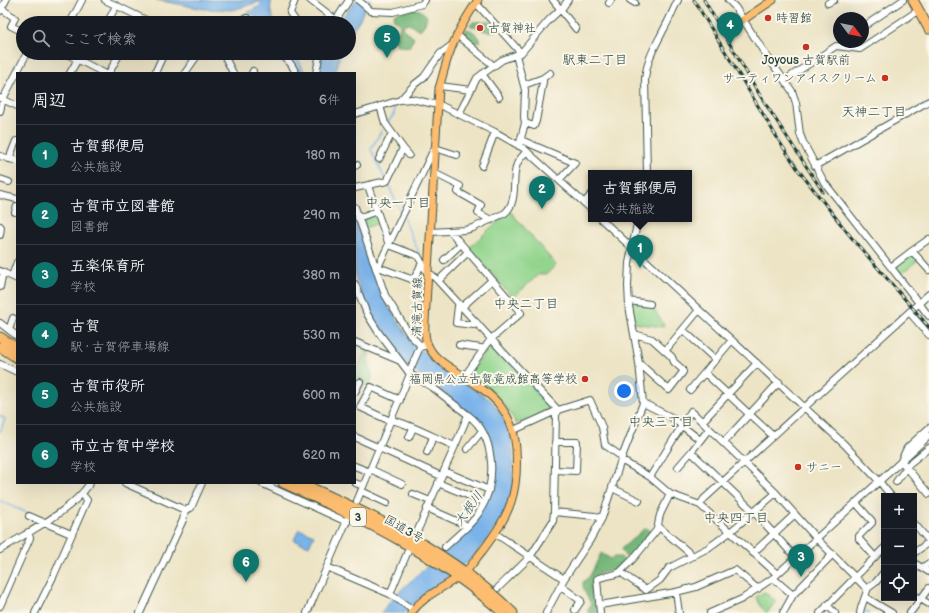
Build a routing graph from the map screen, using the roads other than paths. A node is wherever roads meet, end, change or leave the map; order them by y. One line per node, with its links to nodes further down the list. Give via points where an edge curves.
1 (6, 0): 19 (street)
2 (82, 0): 21 (street)
3 (105, 0): 17 (street)
4 (295, 0): 24 (street, via 290,13)
5 (310, 0): 25 (street)
6 (349, 0): 26 (street)
7 (358, 0): 8 (street, via 371,12 394,12 422,4)
8 (425, 0)
9 (553, 0): 18 (street)
10 (568, 0): 18 (street)
11 (678, 0): 92 (street, via 646,67)
12 (728, 0): 29 (street)
13 (773, 0): 29 (main road)
14 (904, 0): 30 (street)
15 (914, 0): 20 (highway)
16 (477, 1): 34 (main road, 清滝古賀線); 38 (street)
17 (116, 6): 22 (street); 23 (street)
18 (560, 9): 32 (street); 38 (street)
19 (1, 10): 28 (street)
20 (919, 10): 33 (highway); 35 (street)
21 (74, 16)
22 (111, 16)
23 (131, 16)
24 (292, 16)
25 (328, 16)
26 (339, 16)
27 (16, 18): 31 (street, via 11,26)
28 (16, 18)
29 (743, 20): 62 (street)
30 (869, 23)
31 (16, 28)
32 (576, 29)
33 (929, 29)
34 (457, 35): 36 (main road, 清滝古賀線); 48 (street)
35 (869, 43)
36 (452, 45): 64 (main road, 清滝古賀線); 68 (street, via 440,54 424,77)
37 (833, 48): 62 (street)
38 (518, 54): 48 (street); 63 (street)
39 (23, 60): 50 (street)
40 (77, 60): 51 (street)
41 (80, 60): 52 (street)
42 (116, 60): 53 (street)
43 (161, 60): 54 (street)
44 (194, 60): 55 (street)
45 (226, 60): 56 (street)
46 (286, 60): 49 (street)
47 (319, 60): 57 (street)
48 (494, 66): 60 (street)
49 (295, 71)
50 (17, 72)
51 (71, 72)
52 (102, 72)
53 (110, 72)
54 (155, 72)
55 (186, 72)
56 (232, 72)
57 (316, 72)
58 (16, 73): 67 (street)
59 (550, 73): 61 (street)
60 (482, 74): 65 (street); 66 (street)
61 (540, 79): 63 (street); 76 (street, via 544,82 534,126)
62 (785, 80): 91 (street, via 794,96 800,134)
63 (524, 85): 76 (street)
64 (440, 86): 65 (street); 70 (main road, 清滝古賀線)
65 (471, 90): 75 (street)
66 (499, 98)
67 (2, 99): 71 (street); 73 (street)
68 (400, 100): 70 (street, via 412,99); 72 (street)
69 (929, 101): 91 (street)
70 (438, 104): 75 (street); 82 (main road, 清滝古賀線)
71 (16, 106)
72 (380, 106): 74 (street); 78 (street, via 385,123)
73 (0, 110)
74 (356, 114)
75 (459, 114): 77 (street)
76 (525, 123): 80 (street)
77 (495, 132): 80 (street); 90 (street)
78 (392, 133): 81 (street); 88 (street)
79 (16, 141): 87 (street)
80 (520, 143): 83 (street); 95 (street, via 575,163)
81 (403, 148): 84 (street); 97 (street, via 387,181)
82 (435, 148): 85 (street); 93 (main road, 清滝古賀線); 118 (street)
83 (527, 151): 95 (street); 109 (street, via 517,164 511,206 506,213)
84 (409, 155)
85 (457, 155)
86 (0, 156): 87 (street)
87 (9, 159): 89 (street)
88 (379, 159)
89 (16, 162)
90 (482, 166)
91 (815, 166): 125 (street, via 824,182)
92 (647, 170)
93 (434, 173): 109 (street, via 460,186 458,192 481,205 478,213); 114 (main road, 清滝古賀線)
94 (0, 179): 96 (street)
95 (559, 180): 102 (street)
96 (8, 182)
97 (368, 186): 98 (street); 107 (street)
98 (356, 188)
99 (0, 195): 101 (street)
100 (588, 198): 102 (street)
101 (16, 199)
102 (584, 203): 103 (street)
103 (588, 206)
104 (16, 208): 106 (street)
105 (356, 211): 108 (street)
106 (14, 212)
107 (377, 212): 108 (street); 118 (street)
108 (358, 218): 126 (street)
109 (492, 220): 113 (street, via 473,228)
110 (604, 222): 119 (street)
111 (637, 222): 119 (street)
112 (0, 226): 115 (street)
113 (450, 231): 114 (street); 117 (street)
114 (430, 232): 129 (main road, 清滝古賀線)
115 (0, 235)
116 (929, 239): 120 (street)
117 (461, 244): 121 (street); 122 (street)
118 (389, 245): 123 (street, via 418,256); 126 (street)
119 (632, 248): 136 (street, via 628,271); 140 (street)
120 (912, 251): 125 (street); 127 (street)
121 (468, 252): 131 (street); 132 (street)
122 (444, 260)
123 (422, 263): 126 (street, via 415,277 411,278); 129 (street)
124 (16, 267): 130 (street)
125 (891, 267): 137 (street)
126 (377, 268): 158 (street, via 388,300 410,335)
127 (929, 270)
128 (2, 272): 130 (street); 133 (street)
129 (428, 274): 132 (street); 158 (main road, 清滝古賀線)
130 (14, 277)
131 (492, 280): 139 (street); 152 (street, via 520,313)
132 (438, 281): 139 (street)
133 (0, 287)
134 (356, 289): 165 (street, via 359,303)
135 (929, 294): 137 (street)
136 (628, 301): 138 (street); 148 (street)
137 (918, 303): 141 (street); 142 (street)
138 (650, 304)
139 (461, 306): 145 (street); 145 (street, via 458,306 456,323)
140 (699, 310): 147 (street); 153 (street)
141 (909, 312): 150 (street); 180 (street)
142 (929, 316)
143 (13, 318): 146 (street)
144 (0, 323): 146 (street)
145 (477, 323): 152 (street)
146 (9, 330): 149 (street)
147 (683, 330): 160 (street); 164 (street)
148 (634, 334): 160 (street, via 652,339); 166 (street)
149 (16, 335)
150 (929, 335)
151 (0, 337): 157 (highway)
152 (490, 340): 159 (street); 181 (street)
153 (732, 340): 164 (street); 167 (street)
154 (356, 342): 165 (street)
155 (458, 345): 159 (street)
156 (0, 347): 162 (highway)
157 (16, 347)
158 (423, 348): 170 (street); 172 (main road, 清滝古賀線)
159 (483, 350): 172 (street)
160 (665, 351): 166 (street, via 682,369 669,390)
161 (0, 354): 163 (highway)
162 (16, 358)
163 (16, 359)
164 (716, 360): 171 (street)
165 (399, 361): 170 (street)
166 (639, 363): 179 (street)
167 (757, 363): 174 (street); 177 (street)
168 (0, 364): 169 (street)
169 (16, 372)
170 (411, 372): 178 (street); 183 (street)
171 (705, 373): 176 (street); 177 (street)
172 (464, 377): 190 (main road, 清滝古賀線, via 498,402 507,413)
173 (360, 382): 175 (street)
174 (779, 382): 180 (street); 182 (street)
175 (356, 390)
176 (690, 390)
177 (728, 394): 182 (street); 185 (street)
178 (400, 400): 184 (street); 184 (street, via 371,387 360,407)
179 (643, 403): 186 (street); 206 (street)
180 (805, 407): 192 (street); 216 (street)
181 (558, 410): 190 (street); 198 (street); 206 (street, via 590,400 602,427 605,445)
182 (750, 414): 192 (street); 199 (street)
183 (468, 415): 191 (street); 200 (street)
184 (392, 420): 187 (street); 201 (street)
185 (702, 422): 186 (street, via 691,411); 189 (street)
186 (682, 424): 197 (street); 215 (street)
187 (413, 428): 195 (street); 196 (street)
188 (929, 428): 207 (street, via 907,448)
189 (709, 429): 197 (street); 199 (street)
190 (514, 430): 260 (main road, 清滝古賀線, via 517,456 516,486 509,512)
191 (482, 431): 202 (street); 230 (street, via 488,443 492,469)
192 (773, 436): 208 (street)
193 (929, 436): 207 (street)
194 (356, 437): 201 (street)
195 (409, 437)
196 (433, 437): 200 (street); 204 (street)
197 (700, 440): 205 (street)
198 (555, 442): 212 (street); 212 (street, via 576,442 576,471)
199 (723, 443): 208 (street)
200 (455, 446): 214 (street)
201 (379, 448): 213 (street); 214 (street)
202 (467, 448)
203 (928, 450): 211 (street)
204 (427, 452)
205 (691, 452): 210 (street); 217 (street)
206 (622, 458): 215 (street); 228 (street)
207 (901, 461): 211 (street); 216 (street)
208 (744, 463): 217 (street); 231 (street)
209 (356, 466): 213 (street)
210 (678, 468)
211 (907, 468): 218 (street); 236 (street)
212 (555, 470): 246 (street)
213 (370, 471): 227 (street); 229 (street)
214 (443, 473): 219 (street); 230 (street)
215 (650, 477): 235 (street)
216 (880, 481): 232 (street); 242 (street)
217 (722, 482): 243 (street); 247 (street)
218 (896, 482)
219 (438, 483): 238 (street); 240 (street)
220 (89, 484): 233 (street)
221 (127, 484): 245 (street)
222 (202, 484): 245 (street, via 191,508)
223 (263, 484): 277 (street, via 347,520)
224 (284, 484): 270 (highway, 国道3号 / 3)
225 (303, 484): 270 (highway, 国道3号 / 3, via 377,518)
226 (356, 484): 229 (street)
227 (402, 484)
228 (612, 488): 239 (street); 250 (street)
229 (362, 489): 237 (street); 241 (street)
230 (489, 490): 240 (street)
231 (776, 493): 247 (street); 248 (street)
232 (889, 493)
233 (82, 494): 251 (street); 259 (street, via 86,500)
234 (413, 494): 238 (street)
235 (670, 494): 243 (street); 253 (street)
236 (929, 494)
237 (357, 500)
238 (430, 500): 244 (street)
239 (639, 501)
240 (484, 502): 252 (street)
241 (387, 503)
242 (856, 503): 261 (street); 273 (street, via 872,521 859,539)
243 (700, 505): 257 (street)
244 (427, 508): 252 (street); 256 (street)
245 (185, 510): 307 (street, via 183,520)
246 (554, 512): 250 (street); 272 (street, via 553,521)
247 (754, 512): 257 (street); 258 (street)
248 (795, 514): 258 (street); 261 (street)
249 (29, 516): 251 (street)
250 (602, 518): 285 (street)
251 (44, 522): 255 (street); 259 (street)
252 (468, 526): 263 (street)
253 (658, 526): 271 (street); 279 (street)
254 (917, 527): 262 (street)
255 (28, 532): 264 (street); 302 (street, via 30,538)
256 (417, 532)
257 (730, 532): 268 (street); 271 (street)
258 (774, 533): 268 (street); 274 (street)
259 (71, 534): 306 (street)
260 (496, 534): 272 (street); 281 (main road, 清滝古賀線)
261 (817, 539): 269 (street); 274 (street)
262 (929, 541): 267 (street)
263 (445, 547)
264 (0, 550)
265 (408, 551): 293 (street)
266 (881, 551): 273 (street)
267 (917, 551)
268 (753, 553): 282 (street)
269 (833, 554): 283 (street); 294 (street)
270 (433, 555): 281 (highway, 国道3号 / 3)
271 (693, 556): 291 (street, via 669,568 660,580)
272 (530, 557): 285 (street); 287 (street)
273 (875, 557): 283 (street)
274 (796, 558): 282 (street)
275 (929, 563): 278 (street)
276 (917, 565): 278 (street)
277 (327, 567): 293 (street); 308 (street)
278 (922, 568): 280 (street)
279 (620, 572): 291 (street); 300 (street, via 597,579)
280 (929, 572)
281 (459, 573): 303 (main road, 清滝古賀線); 309 (highway, 国道3号 / 3); 310 (highway, 国道3号 / 3, via 487,589)
282 (775, 576): 290 (street); 294 (street)
283 (855, 576): 288 (street); 301 (street)
284 (881, 577): 288 (street)
285 (564, 579): 286 (street)
286 (561, 586): 304 (street, via 581,601); 311 (street)
287 (498, 588)
288 (868, 588): 296 (street)
289 (929, 588): 298 (street)
290 (758, 589): 292 (street, via 735,570 696,587); 305 (street)
291 (646, 590): 295 (street)
292 (676, 592): 295 (street); 313 (street)
293 (391, 595): 303 (street)
294 (793, 595): 314 (street)
295 (649, 597): 300 (street)
296 (865, 597): 317 (street); 318 (street)
297 (917, 597): 298 (street)
298 (921, 599): 299 (street); 319 (street)
299 (929, 604)
300 (600, 605): 312 (street)
301 (827, 605): 315 (street); 316 (street)
302 (0, 606)
303 (412, 610)
304 (575, 610)
305 (714, 612)
306 (35, 613)
307 (140, 613)
308 (307, 613)
309 (503, 613)
310 (513, 613)
311 (546, 613)
312 (600, 613)
313 (679, 613)
314 (783, 613)
315 (820, 613)
316 (835, 613)
317 (860, 613)
318 (892, 613)
319 (910, 613)

